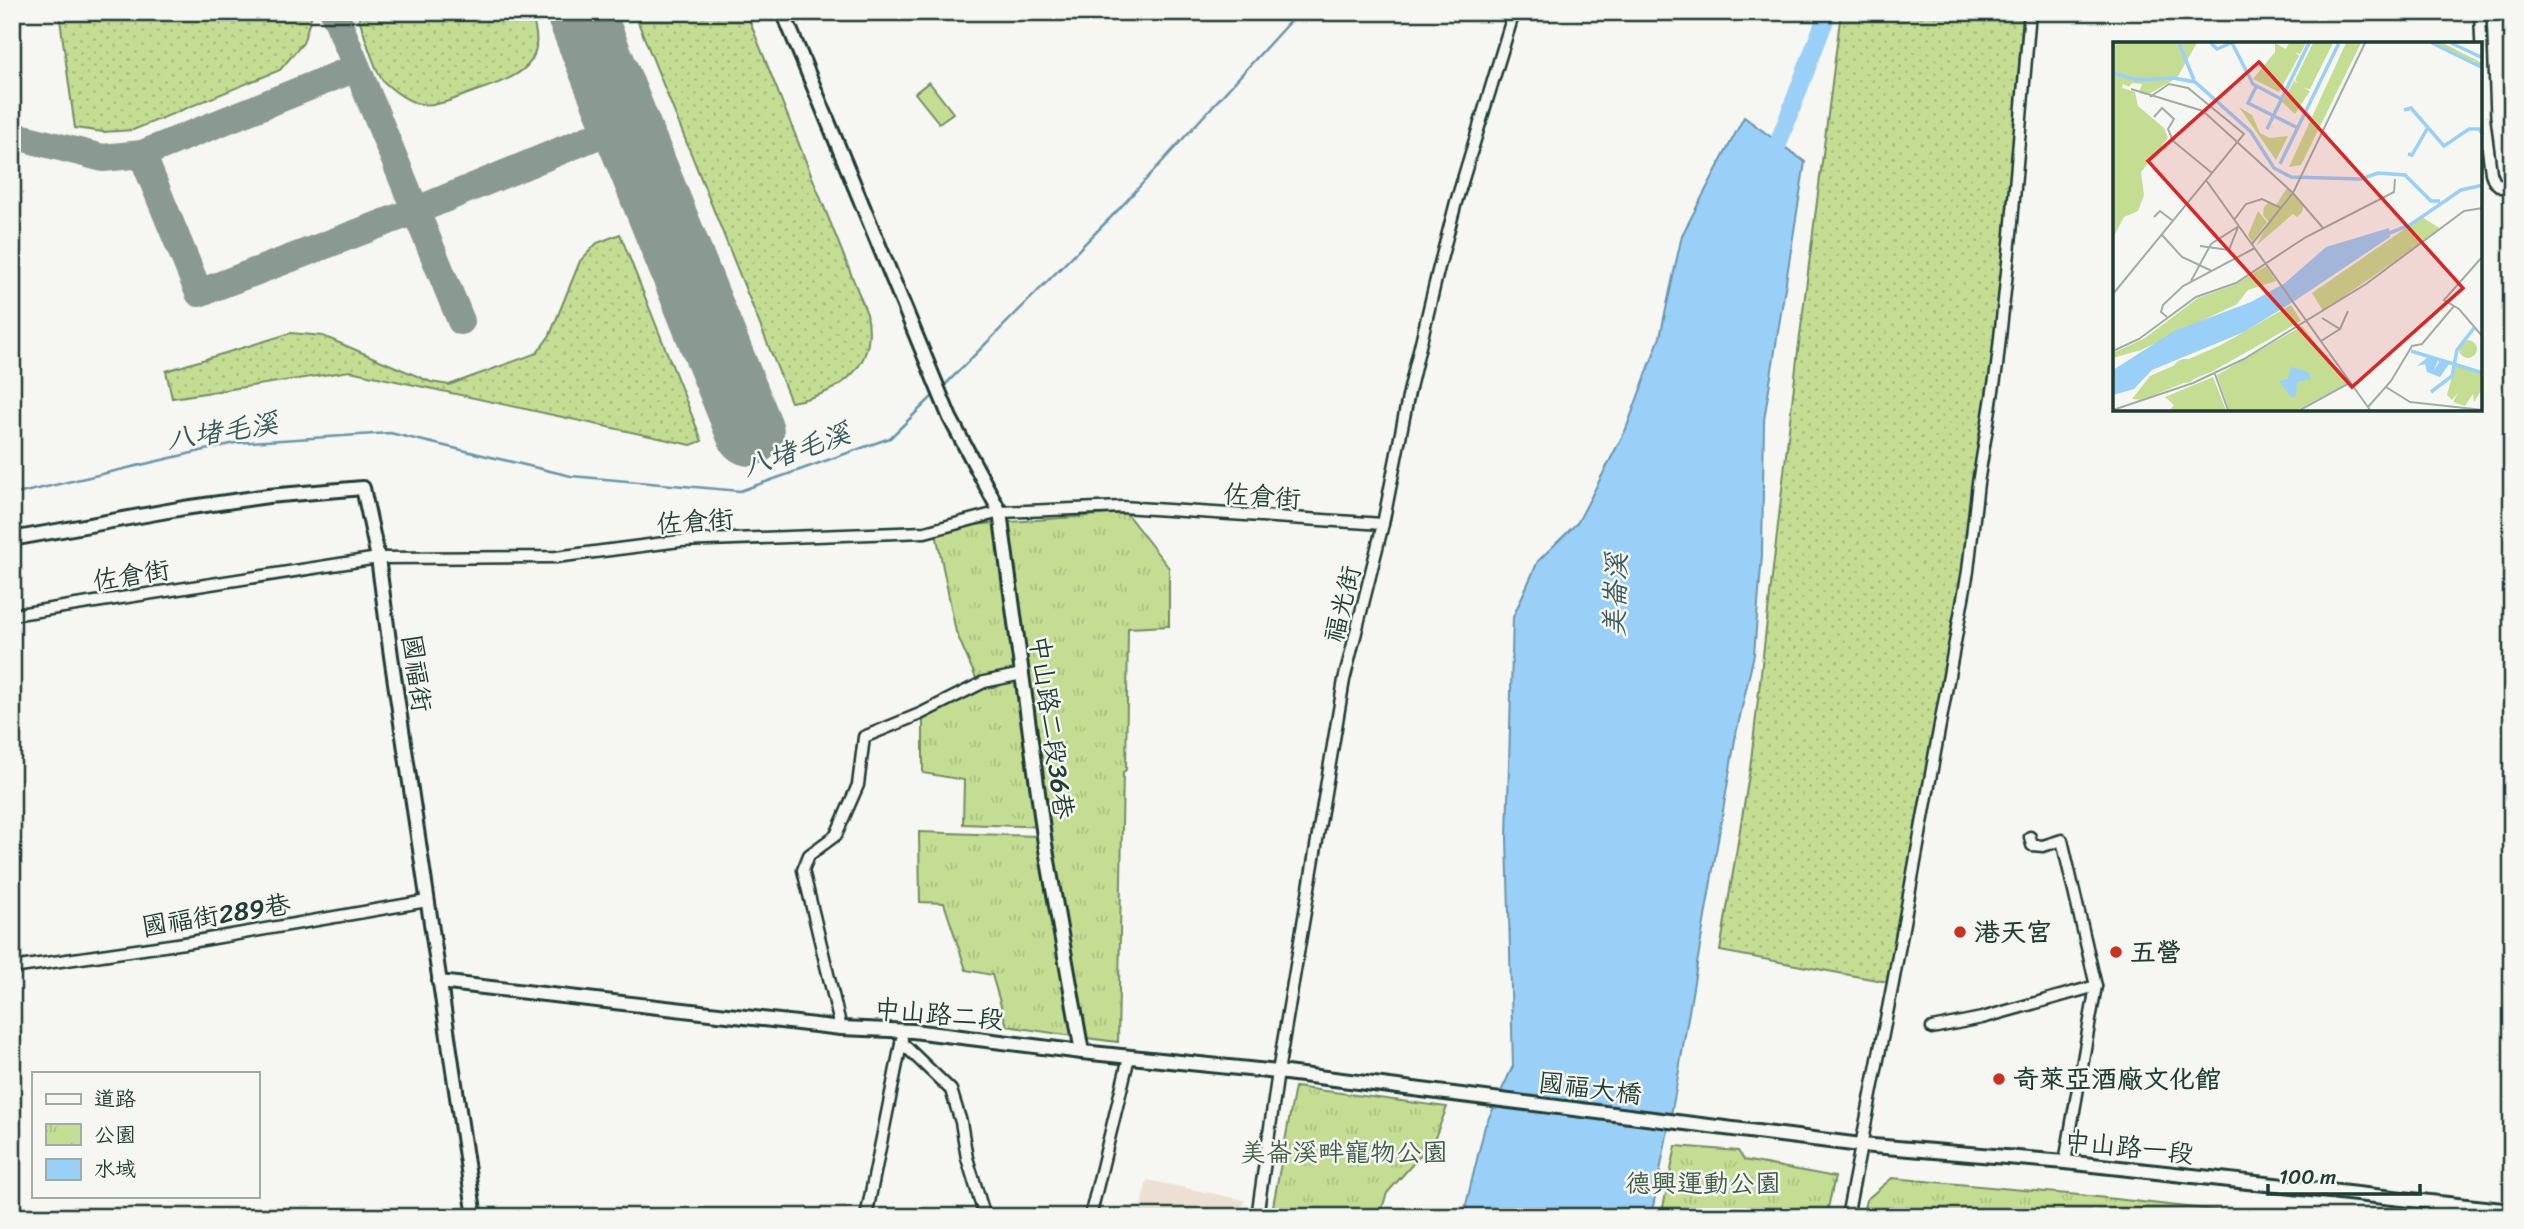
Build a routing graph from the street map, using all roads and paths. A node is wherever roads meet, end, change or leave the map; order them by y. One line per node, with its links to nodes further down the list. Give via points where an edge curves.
1 (783, 12): 8 (street, 中山路二段36巷, via 950,418)
2 (1514, 12): 9 (street, 福光街, via 1444,248)
3 (2030, 12): 27 (street, via 2000,340 1968,571)
4 (2480, 12): 5 (street)
5 (2481, 42)
6 (2482, 64): 7 (street, via 2491,173 2501,187)
7 (2512, 186)
8 (1000, 512): 9 (street, 佐倉街, via 1122,507); 11 (street, 佐倉街, via 925,532 680,541 556,557); 13 (street, 中山路二段36巷)
9 (1383, 524): 24 (street, 福光街, via 1344,680)
10 (12, 539): 11 (street, 國福街, via 196,506 363,488)
11 (378, 558): 12 (street, 佐倉街); 15 (street, 國福街)
12 (12, 615)
13 (1022, 674): 19 (street, via 984,682 864,737 858,785 836,835 809,855 803,870); 22 (street, 中山路二段36巷, via 1045,844)
14 (2030, 837): 18 (street, via 2037,846 2062,840)
15 (427, 901): 16 (street, 國福街289巷); 17 (street, 國福街)
16 (12, 968)
17 (439, 982): 19 (street, 中山路二段); 31 (street, 國福街)
18 (2096, 986): 20 (street); 28 (street)
19 (841, 1028): 21 (street, 中山路二段)
20 (1931, 1028)
21 (902, 1037): 22 (street, 中山路二段, via 914,1031); 32 (street); 33 (street, via 951,1090)
22 (1082, 1052): 23 (street, 中山路二段)
23 (1129, 1057): 24 (street, 中山路二段); 34 (street)
24 (1278, 1072): 25 (street, 中山路二段); 35 (street, 福光街)
25 (1434, 1091): 26 (street, 國福大橋)
26 (1740, 1129): 27 (street, 中山路一段)
27 (1861, 1145): 28 (street, 中山路一段); 36 (street)
28 (2065, 1162): 30 (street, 中山路一段)
29 (2512, 1211): 30 (street, 中山路一段)
30 (2484, 1212)
31 (475, 1217)
32 (866, 1217)
33 (985, 1217)
34 (1090, 1217)
35 (1257, 1217)
36 (1847, 1217)

